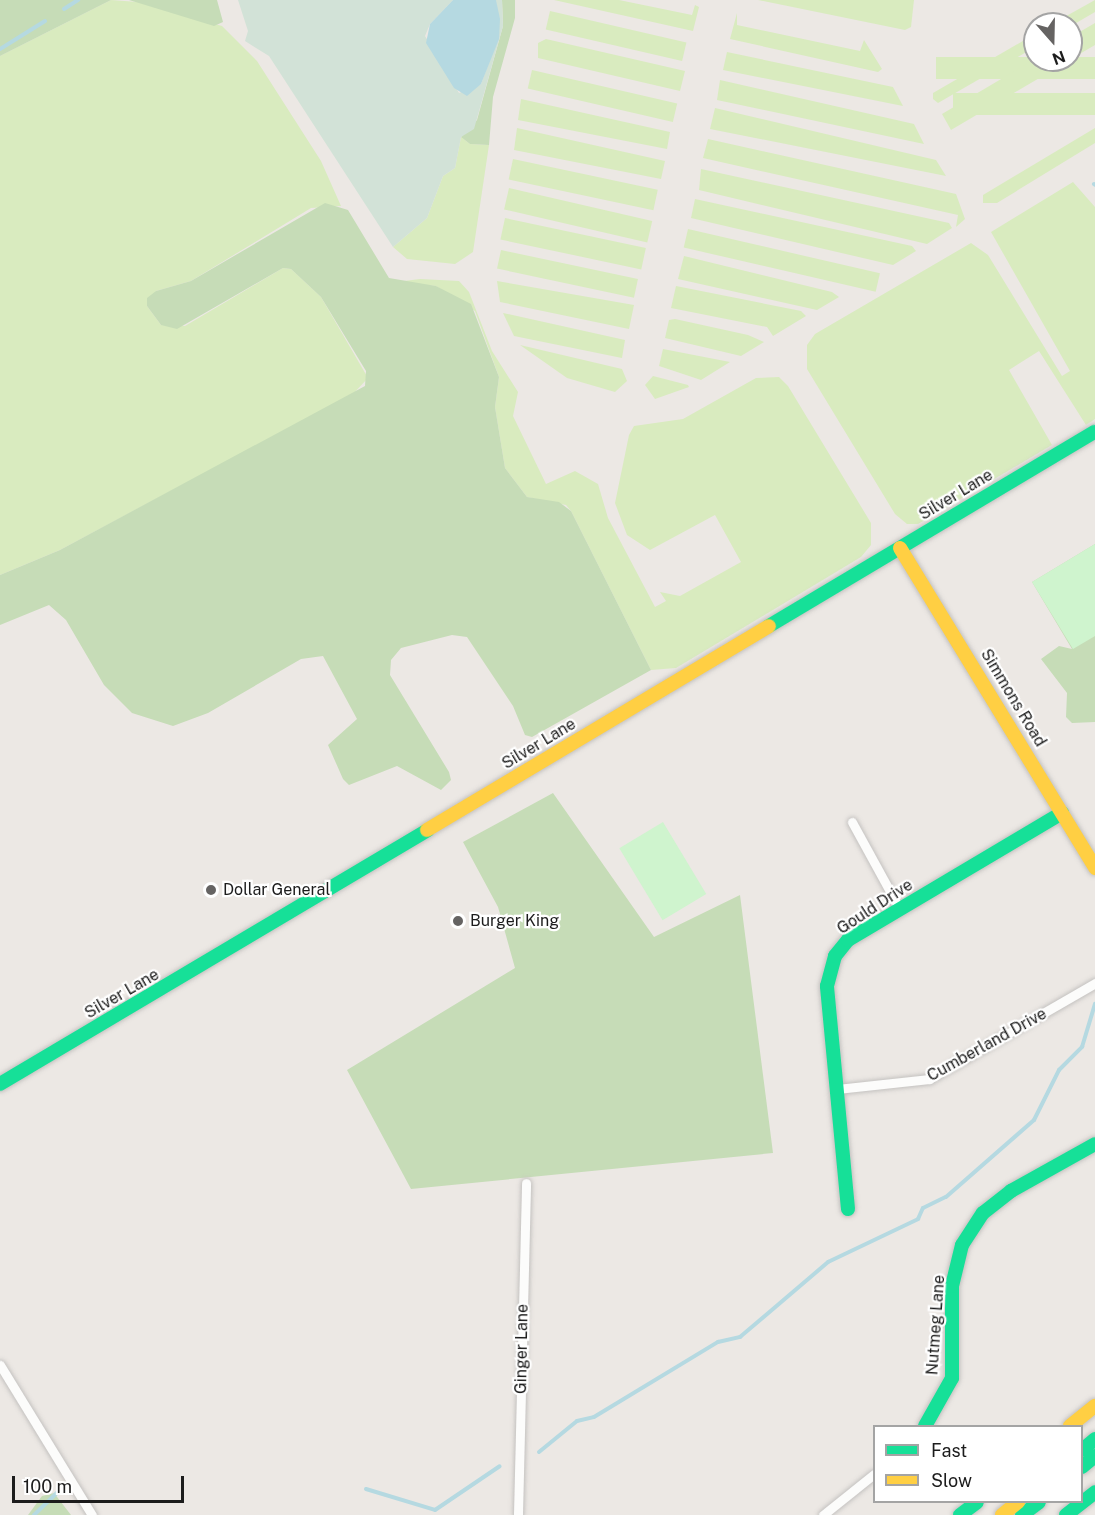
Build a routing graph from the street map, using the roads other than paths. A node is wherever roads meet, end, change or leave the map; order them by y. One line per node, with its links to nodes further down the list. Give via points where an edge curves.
1 (1095, 432): 2 (main road, Silver Lane)
2 (900, 548): 3 (main road, Simmons Road); 8 (main road, Silver Lane)
3 (1062, 813): 5 (main road, Simmons Road); 6 (main road, Gould Drive)
4 (852, 822): 6 (street)
5 (1095, 868)
6 (899, 909): 9 (main road, Gould Drive, via 848,940 828,973)
7 (1095, 983): 9 (street, Cumberland Drive, via 929,1079)
8 (0, 1084)
9 (837, 1089): 12 (main road, Gould Drive)
10 (1095, 1144): 15 (main road, Nutmeg Lane, via 983,1213 962,1245 952,1286 952,1378)
11 (526, 1183): 29 (street, Ginger Lane)
12 (848, 1209)
13 (0, 1365): 28 (street)
14 (1095, 1406): 16 (main road)
15 (926, 1425)
16 (1071, 1425)
17 (1095, 1439): 18 (main road)
18 (1083, 1449)
19 (1095, 1456): 20 (main road)
20 (1083, 1466)
21 (873, 1475): 30 (street)
22 (1095, 1491): 23 (main road)
23 (1083, 1501)
24 (976, 1503): 31 (main road)
25 (1017, 1503): 32 (main road)
26 (1038, 1503): 33 (main road)
27 (1080, 1503): 34 (main road)
28 (92, 1515)
29 (519, 1515)
30 (824, 1515)
31 (960, 1515)
32 (1002, 1515)
33 (1022, 1515)
34 (1066, 1515)

